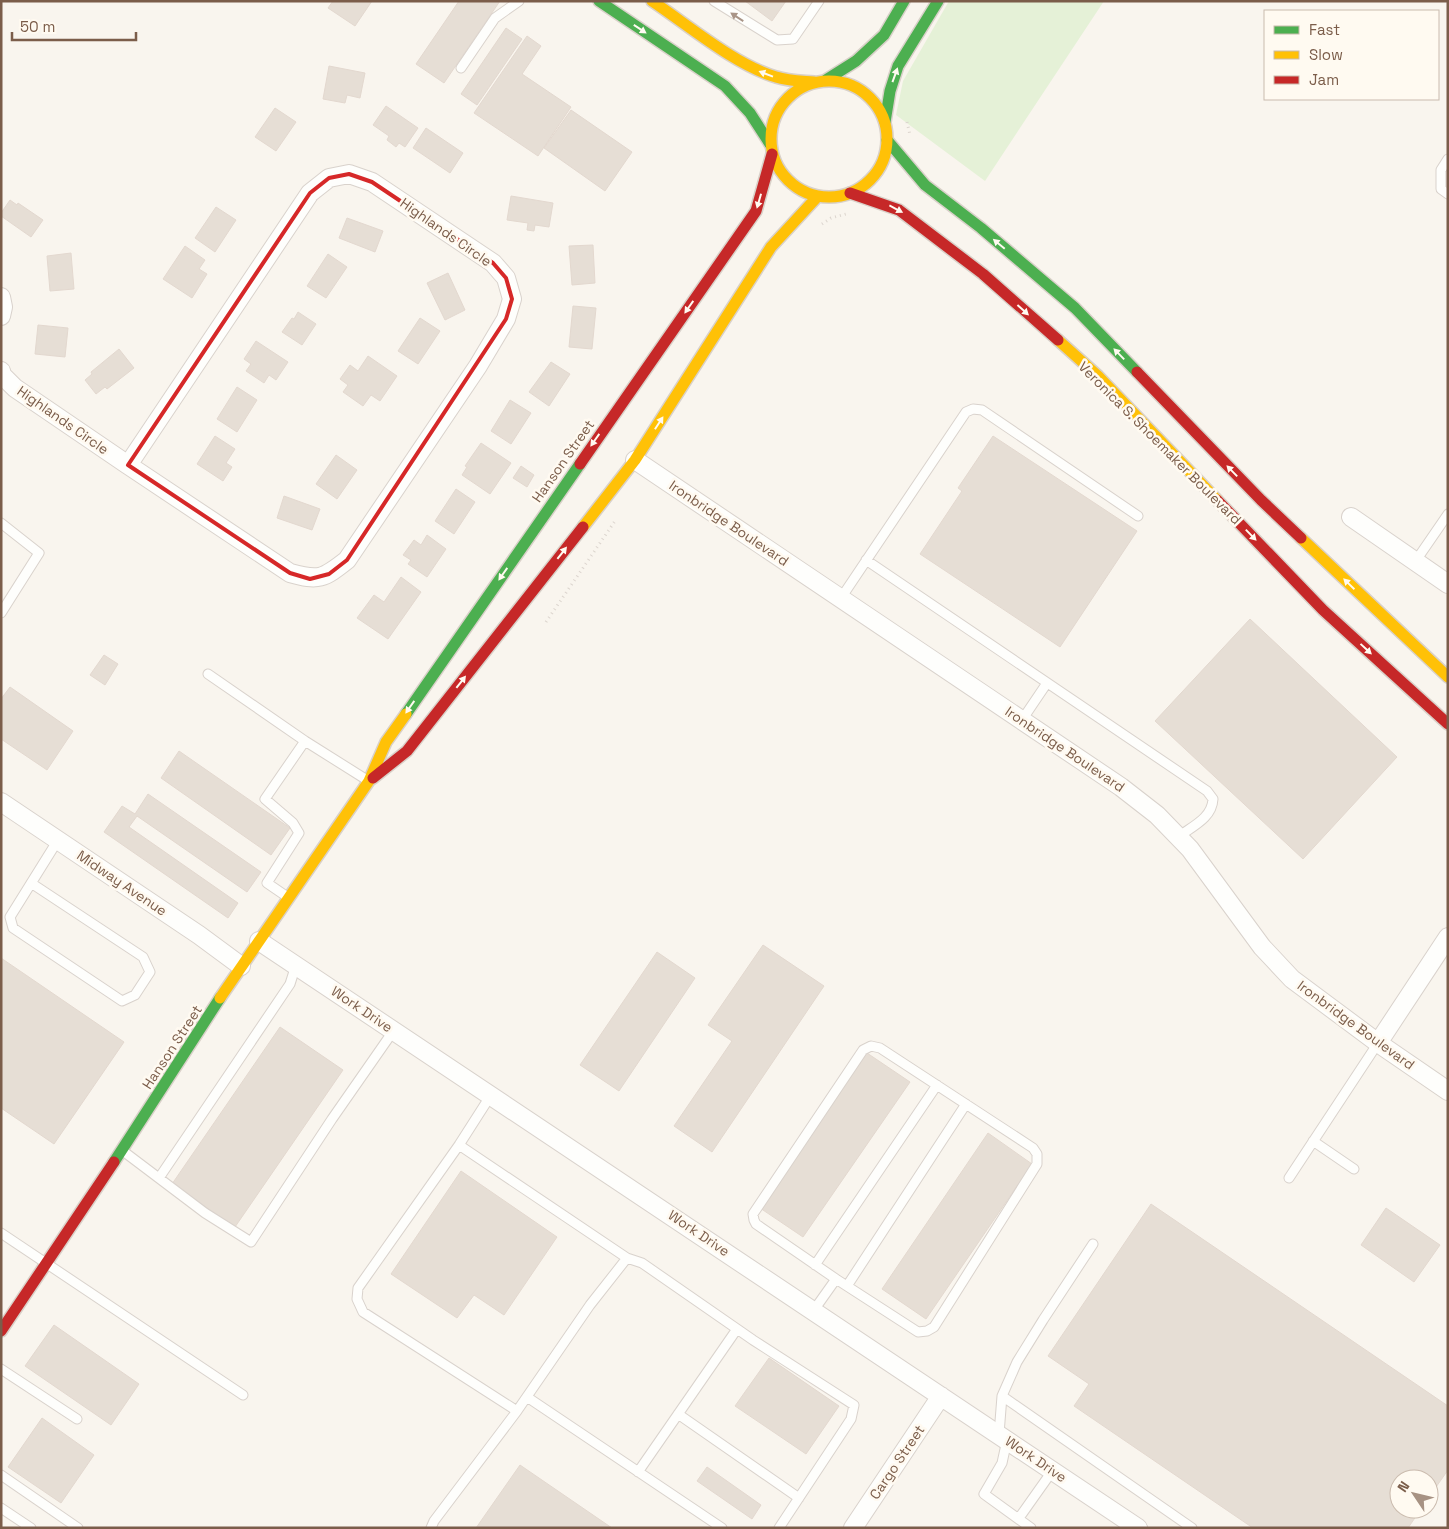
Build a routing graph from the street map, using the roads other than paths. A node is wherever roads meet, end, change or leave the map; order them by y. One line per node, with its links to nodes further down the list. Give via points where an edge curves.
1 (519, 1): 8 (lane, via 495,18)
2 (600, 1): 12 (street, one-way to 12, via 725,86 750,111)
3 (652, 1): 9 (street, one-way to 3, via 778,78 759,71)
4 (714, 1): 5 (lane, one-way to 4, via 793,39 777,40)
5 (819, 1)
6 (904, 1): 9 (street, Hanson Street, via 884,35 856,61)
7 (938, 1): 10 (street, one-way to 7, via 898,66)
8 (461, 68)
9 (820, 81): 10 (street, via 841,81 856,86 879,108); 12 (street, Hanson Street, via 799,88 786,99 772,128)
10 (885, 122): 11 (street)
11 (887, 140): 14 (street, via 877,172 865,185); 32 (street, one-way to 11, via 1261,500 1075,308 981,228 925,186)
12 (771, 149): 16 (street, via 779,170 789,182); 37 (street, Hanson Street, one-way to 37, via 756,211 386,742)
13 (1448, 159): 15 (lane, via 1441,170 1441,189)
14 (850, 193): 16 (street); 35 (street, Veronica S. Shoemaker Boulevard, one-way to 35, via 899,210 983,274 1098,376 1323,610)
15 (1448, 194)
16 (818, 196): 20 (street, Hanson Street, one-way to 16, via 771,247)
17 (1, 297): 18 (street)
18 (1, 316)
19 (1, 371): 21 (street, Highlands Circle, via 15,388)
20 (635, 460): 29 (street, Ironbridge Boulevard); 37 (street, Hanson Street, one-way to 20, via 406,750)
21 (128, 465): 21 (street, Highlands Circle, via 290,573 310,579 329,574 347,560 506,319 512,299 506,278 494,263 372,182 349,174 329,178 310,193)
22 (1448, 514): 27 (lane)
23 (1138, 516): 26 (lane, via 982,410 973,409 966,412)
24 (1351, 517): 27 (street)
25 (1, 523): 30 (lane, via 40,554)
26 (866, 560): 29 (lane); 33 (lane)
27 (1415, 562): 28 (street)
28 (1448, 584)
29 (841, 598): 34 (street, Ironbridge Boulevard)
30 (1, 613)
31 (208, 674): 36 (lane)
32 (1448, 677)
33 (1048, 683): 34 (lane); 39 (lane, via 1213,798 1212,809)
34 (1022, 720): 39 (street, Ironbridge Boulevard, via 1122,787 1157,814)
35 (1448, 724)
36 (305, 741): 37 (lane); 42 (lane, via 265,798 293,823 299,833 267,883)
37 (369, 781): 42 (street, Hanson Street)
38 (1, 802): 40 (street, Midway Avenue)
39 (1178, 837): 48 (street, Ironbridge Boulevard, via 1262,946 1292,979)
40 (58, 840): 41 (lane); 46 (street, Midway Avenue)
41 (31, 883): 41 (lane, via 10,917 14,928 122,1001 135,995 150,972 143,957)
42 (289, 898): 44 (street, Hanson Street)
43 (1448, 937): 48 (street)
44 (259, 941): 45 (street, Work Drive); 46 (street, Hanson Street)
45 (296, 965): 47 (street, Work Drive); 57 (lane, via 290,984)
46 (242, 966): 55 (street, Hanson Street)
47 (394, 1030): 51 (street, Work Drive); 57 (lane, via 251,1242)
48 (1378, 1043): 50 (street, Ironbridge Boulevard); 53 (lane)
49 (937, 1085): 52 (lane); 63 (lane); 63 (lane, via 880,1048 871,1046 863,1050 753,1214 756,1224)
50 (1448, 1090)
51 (491, 1095): 54 (lane); 66 (street, Work Drive)
52 (966, 1104): 65 (lane); 65 (lane, via 1033,1148 1037,1164 934,1326 918,1332)
53 (1313, 1142): 56 (lane); 58 (lane)
54 (459, 1146): 61 (lane); 74 (lane, via 358,1288 357,1299 363,1312)
55 (122, 1150): 57 (lane); 62 (street, Hanson Street)
56 (1354, 1169)
57 (159, 1178)
58 (1289, 1178)
59 (1, 1233): 62 (lane)
60 (1093, 1244): 72 (lane, via 1018,1362)
61 (627, 1258): 67 (lane, via 642,1263); 73 (lane, via 590,1305)
62 (46, 1264): 68 (street, Hanson Street); 70 (lane)
63 (816, 1265): 64 (lane)
64 (836, 1279): 65 (lane); 66 (lane)
65 (847, 1286)
66 (814, 1310): 71 (street, Work Drive)
67 (737, 1329): 75 (lane); 81 (lane, via 854,1405 851,1419)
68 (1, 1331)
69 (1, 1369): 76 (lane)
70 (243, 1396)
71 (941, 1396): 77 (street, Work Drive); 89 (street, Cargo Street)
72 (1002, 1396): 77 (lane); 92 (lane)
73 (527, 1397): 74 (lane); 79 (lane)
74 (517, 1411): 86 (lane)
75 (678, 1414): 79 (lane); 81 (lane)
76 (77, 1419)
77 (1003, 1437): 78 (street, Work Drive); 83 (lane, via 1002,1463 984,1494)
78 (1052, 1470): 83 (lane); 91 (street, Work Drive)
79 (638, 1472): 87 (lane)
80 (1, 1475): 85 (lane)
81 (799, 1498): 88 (lane)
82 (1, 1508): 84 (lane)
83 (1018, 1518): 90 (lane)
84 (31, 1528)
85 (78, 1528)
86 (431, 1528)
87 (722, 1528)
88 (779, 1528)
89 (853, 1528)
90 (1031, 1528)
91 (1138, 1528)
92 (1192, 1528)

